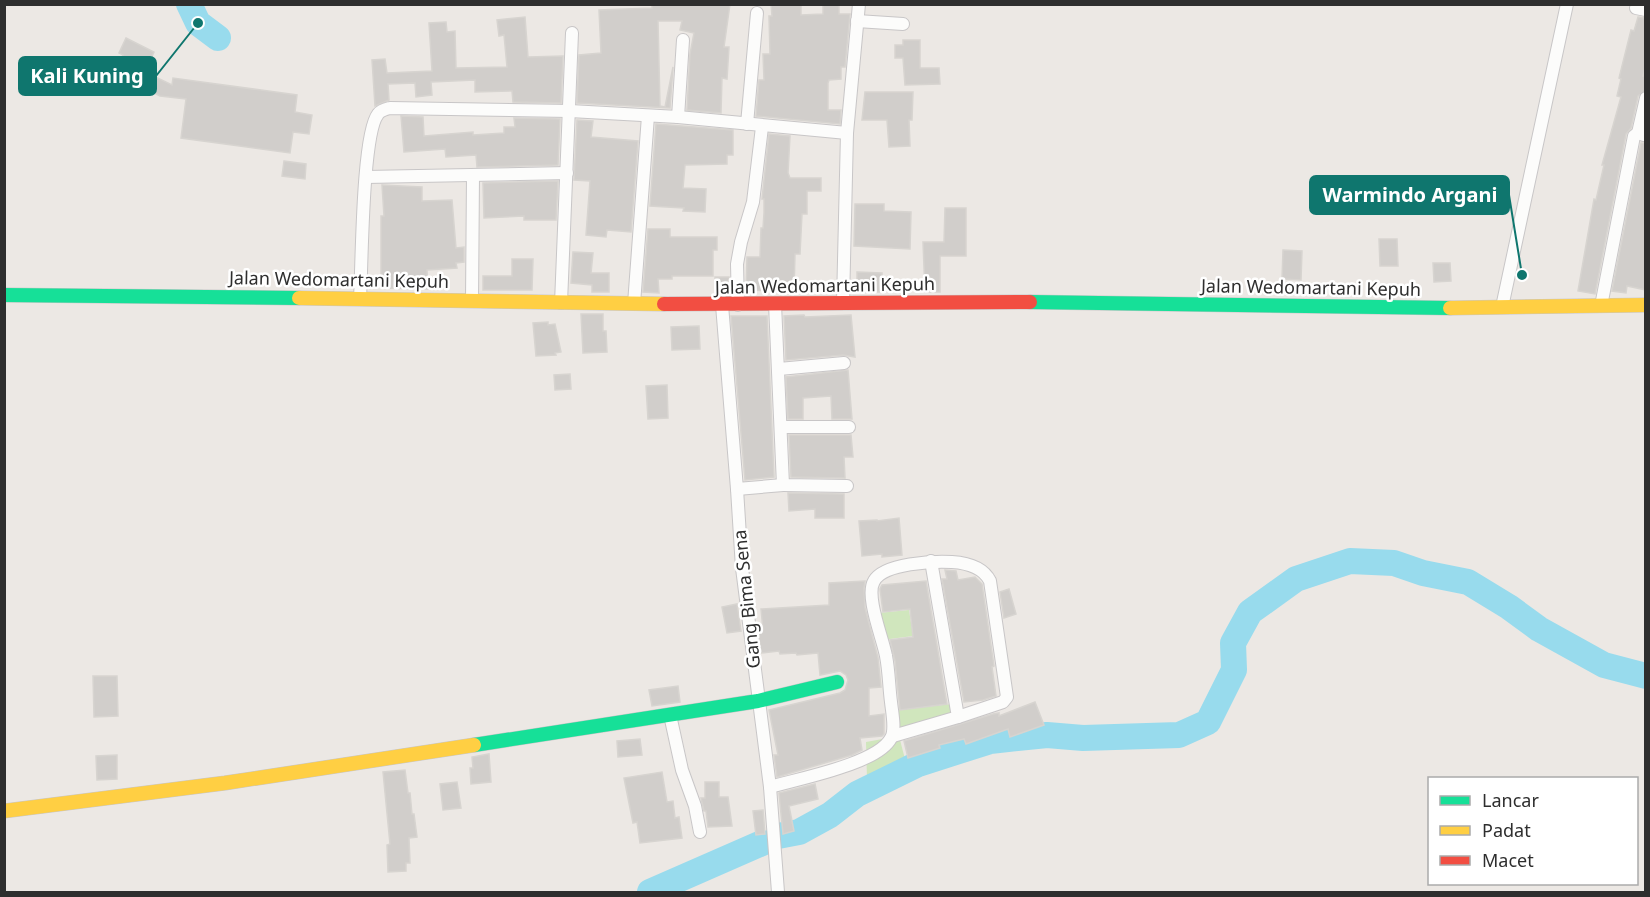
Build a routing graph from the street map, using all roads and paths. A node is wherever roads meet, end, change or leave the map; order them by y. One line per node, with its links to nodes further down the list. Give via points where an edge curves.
1 (859, 4): 4 (street)
2 (1567, 4): 30 (street)
3 (757, 13): 12 (street)
4 (857, 21): 5 (street); 14 (street)
5 (903, 24)
6 (572, 33): 9 (street)
7 (684, 40): 11 (street)
8 (1646, 98): 15 (street)
9 (570, 111): 10 (street); 16 (street); 18 (street, via 383,110 375,120)
10 (648, 116): 11 (street); 24 (street)
11 (678, 117): 12 (street)
12 (747, 123): 13 (street)
13 (762, 126): 14 (street); 27 (street, via 753,202 738,264)
14 (847, 134): 23 (street)
15 (1642, 134): 29 (street, via 1635,136)
16 (567, 173): 17 (street); 22 (street)
17 (473, 175): 18 (street); 21 (street)
18 (366, 177): 20 (street)
19 (4, 295): 20 (street, Jalan Wedomartani Kepuh)
20 (360, 298): 21 (street, Jalan Wedomartani Kepuh)
21 (472, 301): 22 (street, Jalan Wedomartani Kepuh)
22 (561, 303): 24 (street, Jalan Wedomartani Kepuh)
23 (843, 303): 25 (street, Jalan Wedomartani Kepuh); 30 (street, Jalan Wedomartani Kepuh)
24 (634, 304): 26 (street, Jalan Wedomartani Kepuh)
25 (775, 304): 27 (street, Jalan Wedomartani Kepuh); 32 (street)
26 (722, 305): 27 (street, Jalan Wedomartani Kepuh); 37 (street, Gang Bima Sena)
27 (738, 305)
28 (1646, 305): 29 (street, Jalan Wedomartani Kepuh)
29 (1601, 306): 30 (street, Jalan Wedomartani Kepuh)
30 (1502, 307)
31 (844, 363): 32 (street)
32 (779, 369): 33 (street)
33 (781, 427): 34 (street); 35 (street)
34 (849, 427)
35 (783, 485): 36 (street); 37 (street)
36 (847, 486)
37 (737, 489): 40 (street, Gang Bima Sena)
38 (931, 561): 42 (street); 42 (street, via 966,563 988,576 992,587 1007,697 1003,702); 43 (street, via 889,569 873,582 877,624 886,656)
39 (837, 682): 40 (street)
40 (758, 701): 41 (street); 44 (street, Gang Bima Sena)
41 (670, 715): 45 (street, via 225,783); 46 (street)
42 (958, 717): 43 (street)
43 (892, 736): 44 (street, via 882,749 868,757)
44 (770, 787): 47 (street, Gang Bima Sena)
45 (4, 811)
46 (700, 832)
47 (778, 892)

